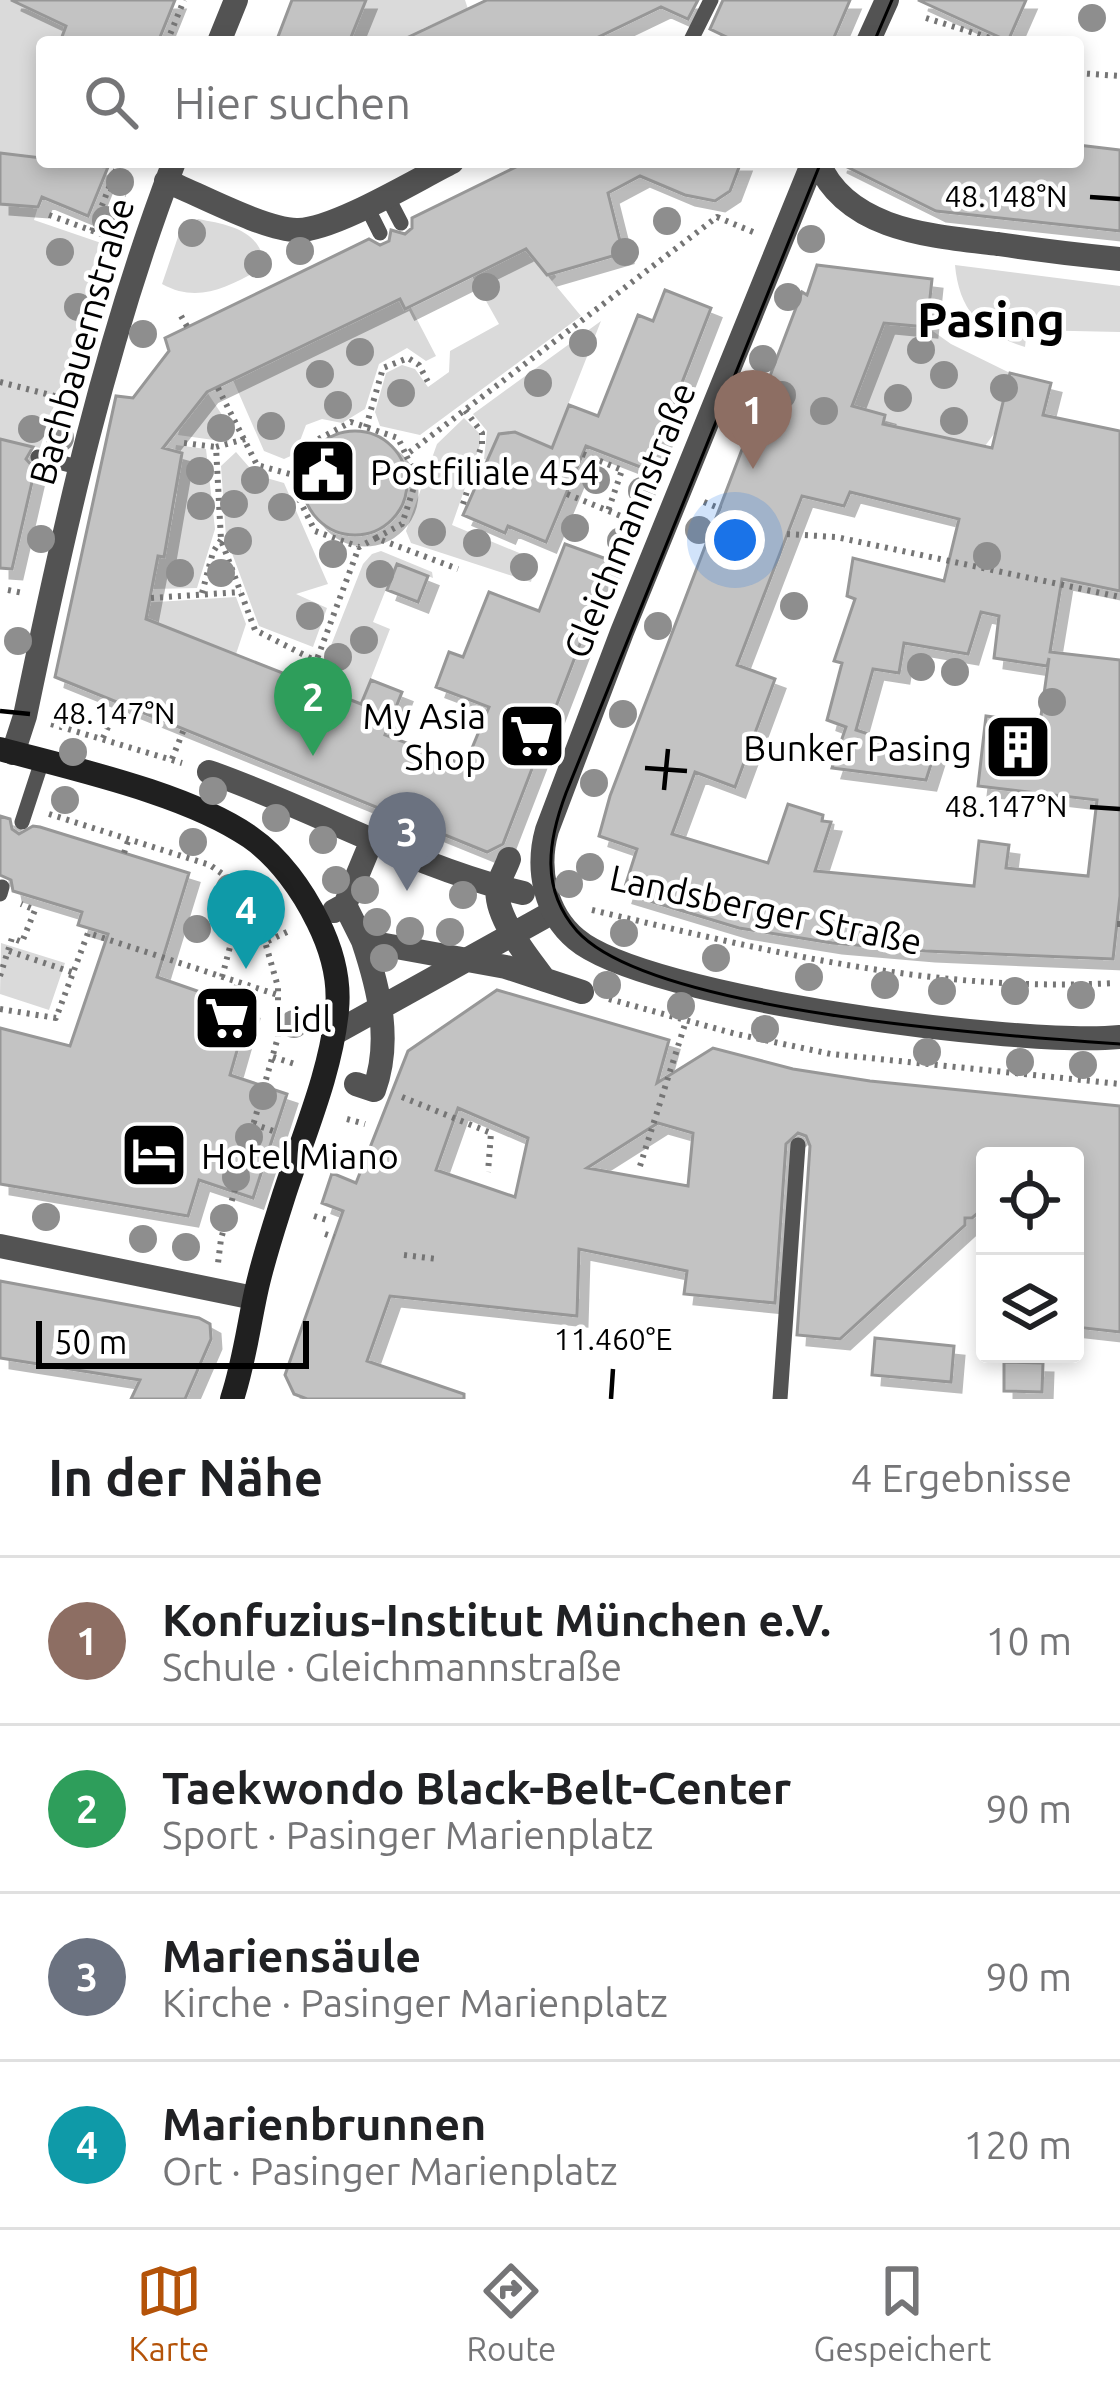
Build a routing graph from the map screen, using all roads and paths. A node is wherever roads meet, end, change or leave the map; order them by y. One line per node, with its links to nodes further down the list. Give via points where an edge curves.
1 (184, 0): 6 (path)
2 (236, 0): 7 (street)
3 (710, 0): 8 (lane)
4 (887, 0): 9 (street)
5 (926, 18): 10 (path)
6 (169, 36)
7 (222, 36)
8 (693, 36)
9 (871, 36)
10 (984, 36)
11 (1084, 73): 12 (path)
12 (1120, 76)
13 (117, 168): 18 (path)
14 (440, 168): 20 (street)
15 (814, 168): 79 (street, Gleichmannstraße, via 547,830 542,856)
16 (819, 168): 27 (street, via 841,194 902,230)
17 (170, 172): 20 (street, via 298,230); 26 (street, Bachbauernstraße)
18 (109, 188): 19 (path); 23 (path)
19 (126, 195)
20 (376, 200): 22 (lane); 25 (lane)
21 (49, 215): 23 (path)
22 (401, 223)
23 (92, 231): 26 (path)
24 (753, 232): 34 (path, via 717,217)
25 (380, 233)
26 (141, 248): 42 (street, Bachbauernstraße)
27 (1120, 259)
28 (182, 316): 29 (path)
29 (188, 328)
30 (0, 382): 33 (path)
31 (428, 382): 35 (path, via 408,358 382,368)
32 (218, 388): 36 (path)
33 (56, 396)
34 (465, 410): 40 (path); 45 (path, via 482,444)
35 (366, 428): 40 (path, via 398,438); 43 (path, via 351,422 309,444)
36 (245, 439): 38 (path); 43 (path, via 257,465)
37 (184, 442): 38 (path)
38 (216, 447): 50 (path)
39 (583, 454): 46 (path, via 622,470)
40 (406, 455): 48 (path, via 417,478 402,524)
41 (38, 457): 42 (lane)
42 (78, 467): 60 (street, Bachbauernstraße)
43 (297, 476): 51 (path, via 293,488 315,532)
44 (567, 494): 46 (path)
45 (463, 503)
46 (608, 511): 47 (path)
47 (641, 524)
48 (379, 534): 51 (path); 52 (path)
49 (787, 534): 55 (path, via 836,537)
50 (221, 540): 53 (path); 54 (path)
51 (359, 547): 57 (path)
52 (458, 569)
53 (241, 592): 54 (path); 57 (path, via 255,630)
54 (202, 594): 56 (path)
55 (1120, 597)
56 (151, 598)
57 (316, 662): 58 (path)
58 (308, 683)
59 (119, 703): 62 (path)
60 (25, 716): 62 (path); 63 (street, Bachbauernstraße)
61 (184, 729): 64 (path)
62 (102, 739): 64 (path)
63 (6, 751): 65 (main road)
64 (172, 760): 66 (path)
65 (42, 761): 67 (lane); 98 (main road, via 207,813 253,838 304,898 330,948 338,983)
66 (208, 772): 72 (street)
67 (24, 815): 68 (path)
68 (62, 818): 69 (path); 70 (path)
69 (91, 826): 71 (path); 73 (path)
70 (58, 833)
71 (129, 838): 74 (path); 77 (path, via 225,873)
72 (372, 840): 76 (street); 83 (street, via 339,908)
73 (86, 842)
74 (124, 853)
75 (509, 859): 76 (street)
76 (510, 890): 81 (street, via 501,908)
77 (244, 894): 82 (path); 88 (path)
78 (16, 902): 84 (path, via 35,910 22,942 12,938)
79 (551, 905): 81 (street); 91 (path, Landsberger Straße, via 934,980); 99 (street, Landsberger Straße, via 580,943 613,960 733,992 930,1026)
80 (293, 929): 82 (path)
81 (513, 934): 85 (street); 89 (street)
82 (268, 941): 93 (path)
83 (363, 941): 85 (street); 95 (street)
84 (8, 951): 86 (path); 87 (path)
85 (466, 960): 89 (street); 95 (street)
86 (74, 973): 88 (path, via 88,933); 94 (path, via 56,1018)
87 (0, 976)
88 (222, 976): 90 (path)
89 (545, 980): 92 (street)
90 (238, 982): 93 (path); 96 (path)
91 (1115, 983)
92 (582, 992)
93 (278, 995): 100 (path)
94 (0, 1009)
95 (380, 1009): 98 (street); 102 (street, via 382,1069 374,1090)
96 (228, 1014)
97 (686, 1022): 109 (path)
98 (333, 1034): 119 (main road)
99 (1120, 1037)
100 (273, 1057): 101 (path); 105 (path)
101 (304, 1067)
102 (356, 1084)
103 (393, 1093): 110 (path, via 491,1133)
104 (347, 1119): 106 (path)
105 (253, 1124): 107 (path); 113 (path)
106 (365, 1124)
107 (276, 1132)
108 (798, 1145): 121 (lane)
109 (640, 1166)
110 (488, 1172)
111 (314, 1216): 112 (path)
112 (330, 1221)
113 (224, 1230): 114 (path); 118 (path)
114 (242, 1235)
115 (0, 1246): 118 (street)
116 (404, 1255): 117 (path)
117 (437, 1259)
118 (214, 1289): 119 (street)
119 (254, 1298): 120 (main road)
120 (232, 1399)
121 (780, 1399)

